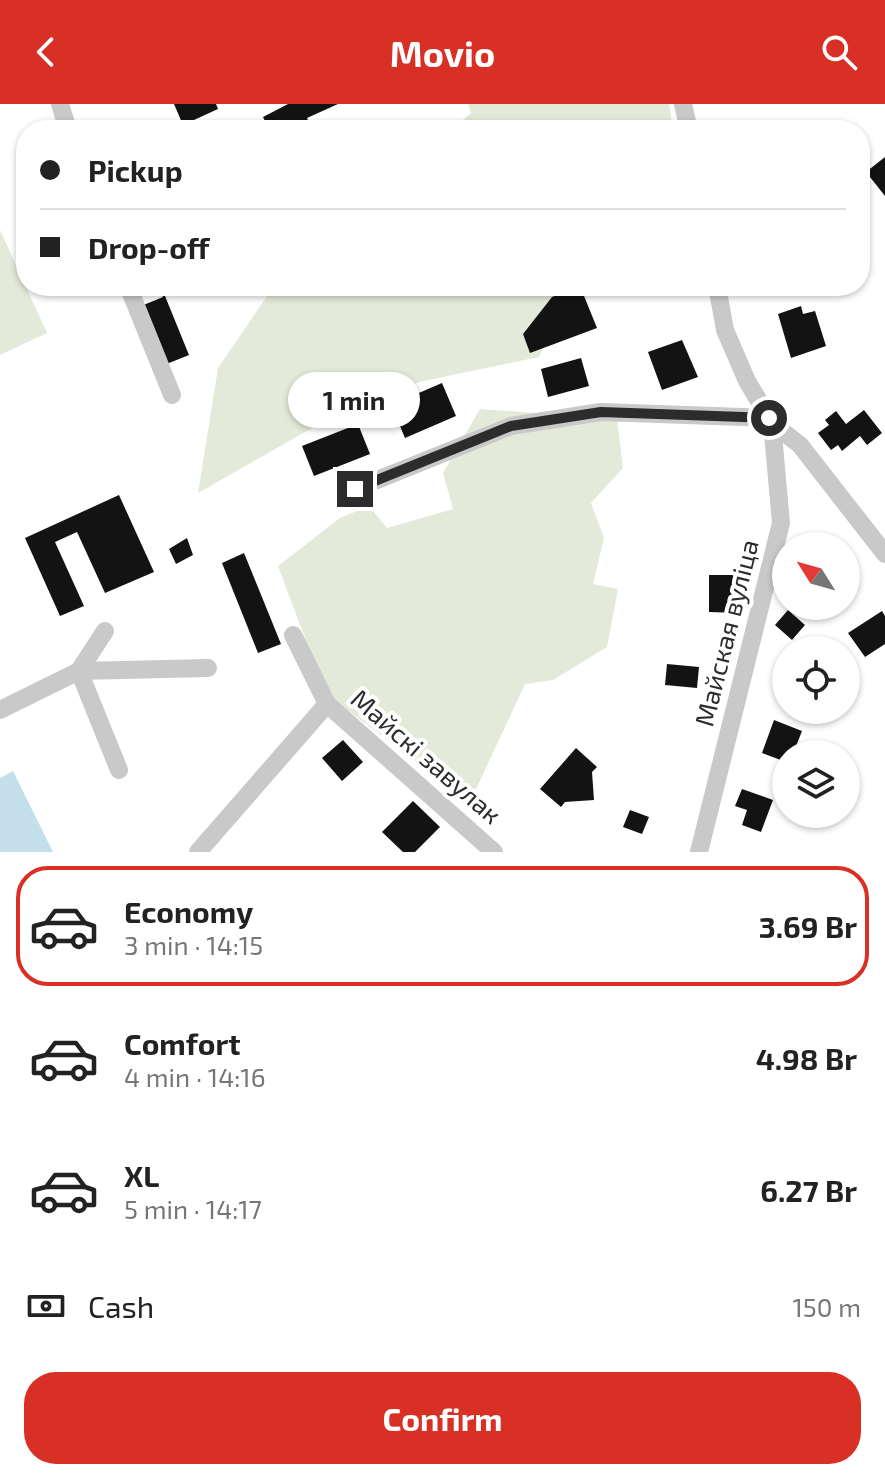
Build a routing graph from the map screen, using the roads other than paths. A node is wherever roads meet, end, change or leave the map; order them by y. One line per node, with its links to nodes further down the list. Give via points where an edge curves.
1 (132, 296): 3 (street)
2 (719, 296): 4 (street, via 725,330)
3 (172, 395)
4 (770, 420): 5 (street, via 601,412 511,426); 6 (street, via 800,445); 16 (street, Майская вуліца, via 781,523)
5 (355, 489)
6 (885, 554)
7 (105, 631): 10 (street)
8 (293, 635): 11 (street)
9 (208, 668): 10 (street)
10 (79, 671): 12 (street); 13 (street)
11 (327, 704): 14 (street, Майскі завулак); 15 (street, Майскі завулак)
12 (0, 710)
13 (119, 770)
14 (198, 852)
15 (494, 852)
16 (699, 852)

